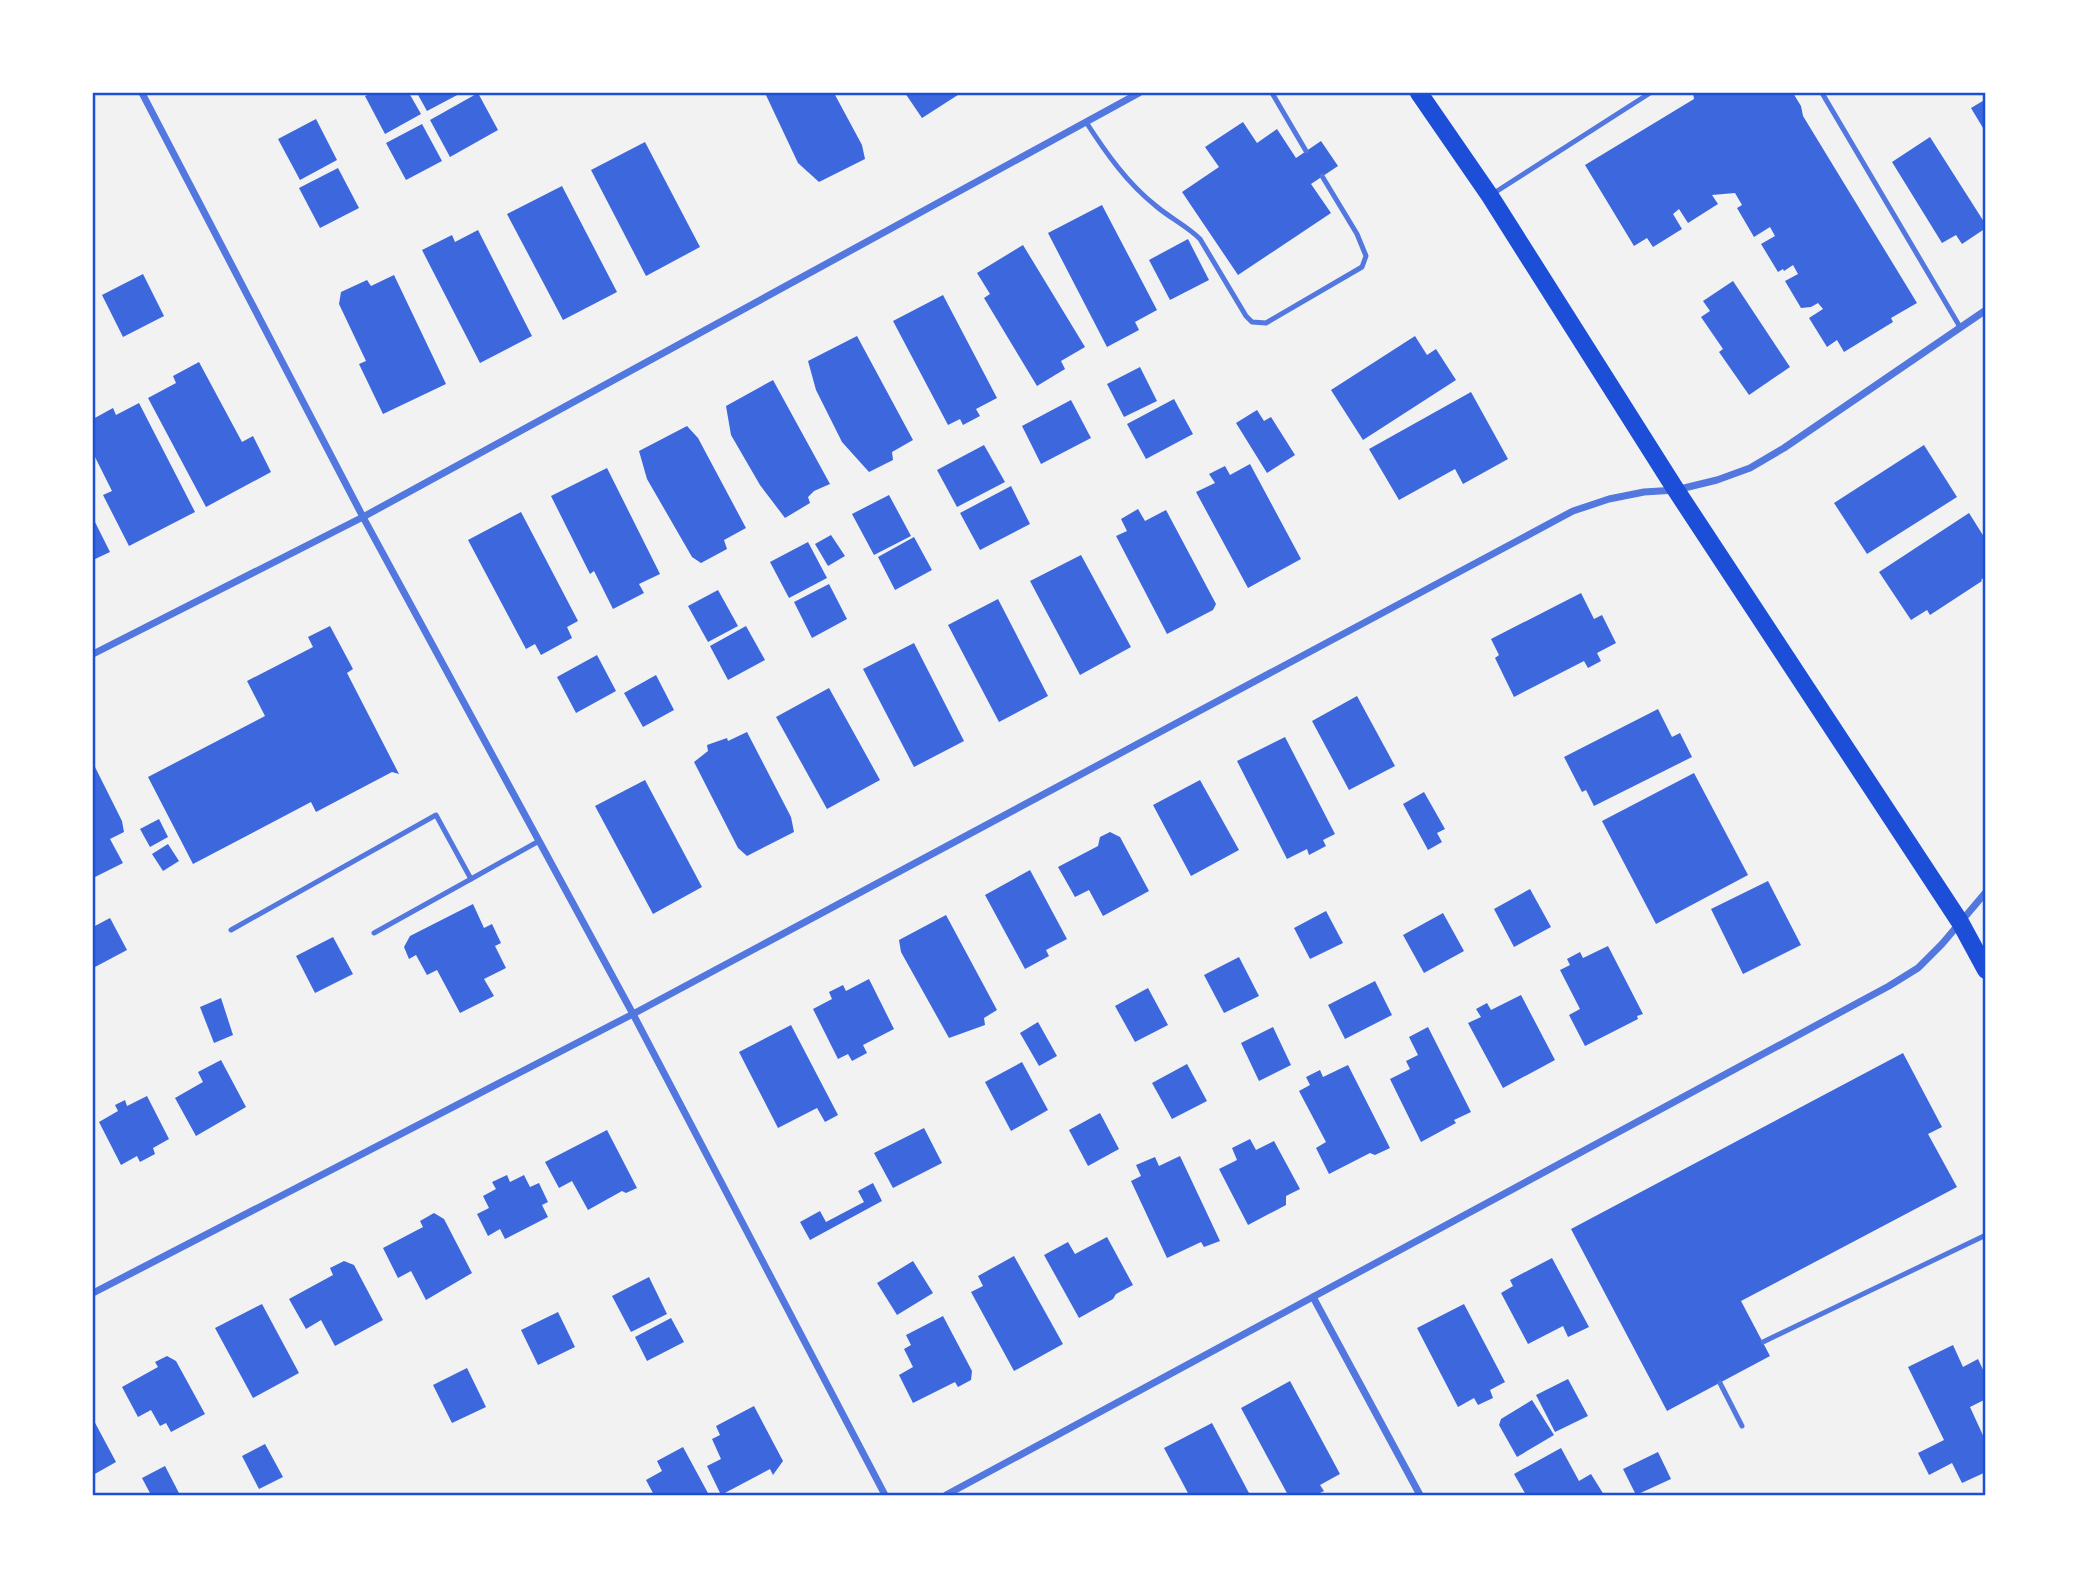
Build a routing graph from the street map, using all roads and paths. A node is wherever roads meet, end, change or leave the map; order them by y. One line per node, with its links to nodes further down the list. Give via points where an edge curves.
1 (142, 93): 14 (street)
2 (1139, 93): 7 (street)
3 (1272, 93): 8 (lane)
4 (1419, 93): 10 (main road)
5 (1650, 93): 10 (lane)
6 (1822, 93): 12 (lane)
7 (1086, 122): 9 (lane, via 1125,176 1155,206 1200,239 1252,322 1266,323 1362,267 1366,256 1357,234); 14 (street)
8 (1306, 151)
9 (1322, 176)
10 (1490, 196): 13 (main road)
11 (1986, 310): 12 (street)
12 (1960, 327): 13 (street, via 1784,448 1749,468)
13 (1676, 490): 19 (main road); 23 (street, via 1609,499 1573,511)
14 (363, 517): 15 (street); 16 (street)
15 (93, 654)
16 (539, 841): 17 (lane); 23 (street)
17 (471, 879): 20 (lane, via 436,815); 21 (lane)
18 (1986, 892): 19 (street)
19 (1960, 922): 22 (main road); 26 (street, via 1918,968 1889,986)
20 (231, 930)
21 (374, 933)
22 (1986, 970)
23 (633, 1014): 25 (street); 30 (street)
24 (1986, 1235): 27 (lane)
25 (93, 1293)
26 (1314, 1297): 31 (street); 32 (street)
27 (1763, 1342)
28 (1720, 1382): 29 (lane)
29 (1742, 1426)
30 (886, 1495)
31 (946, 1495)
32 (1420, 1495)

